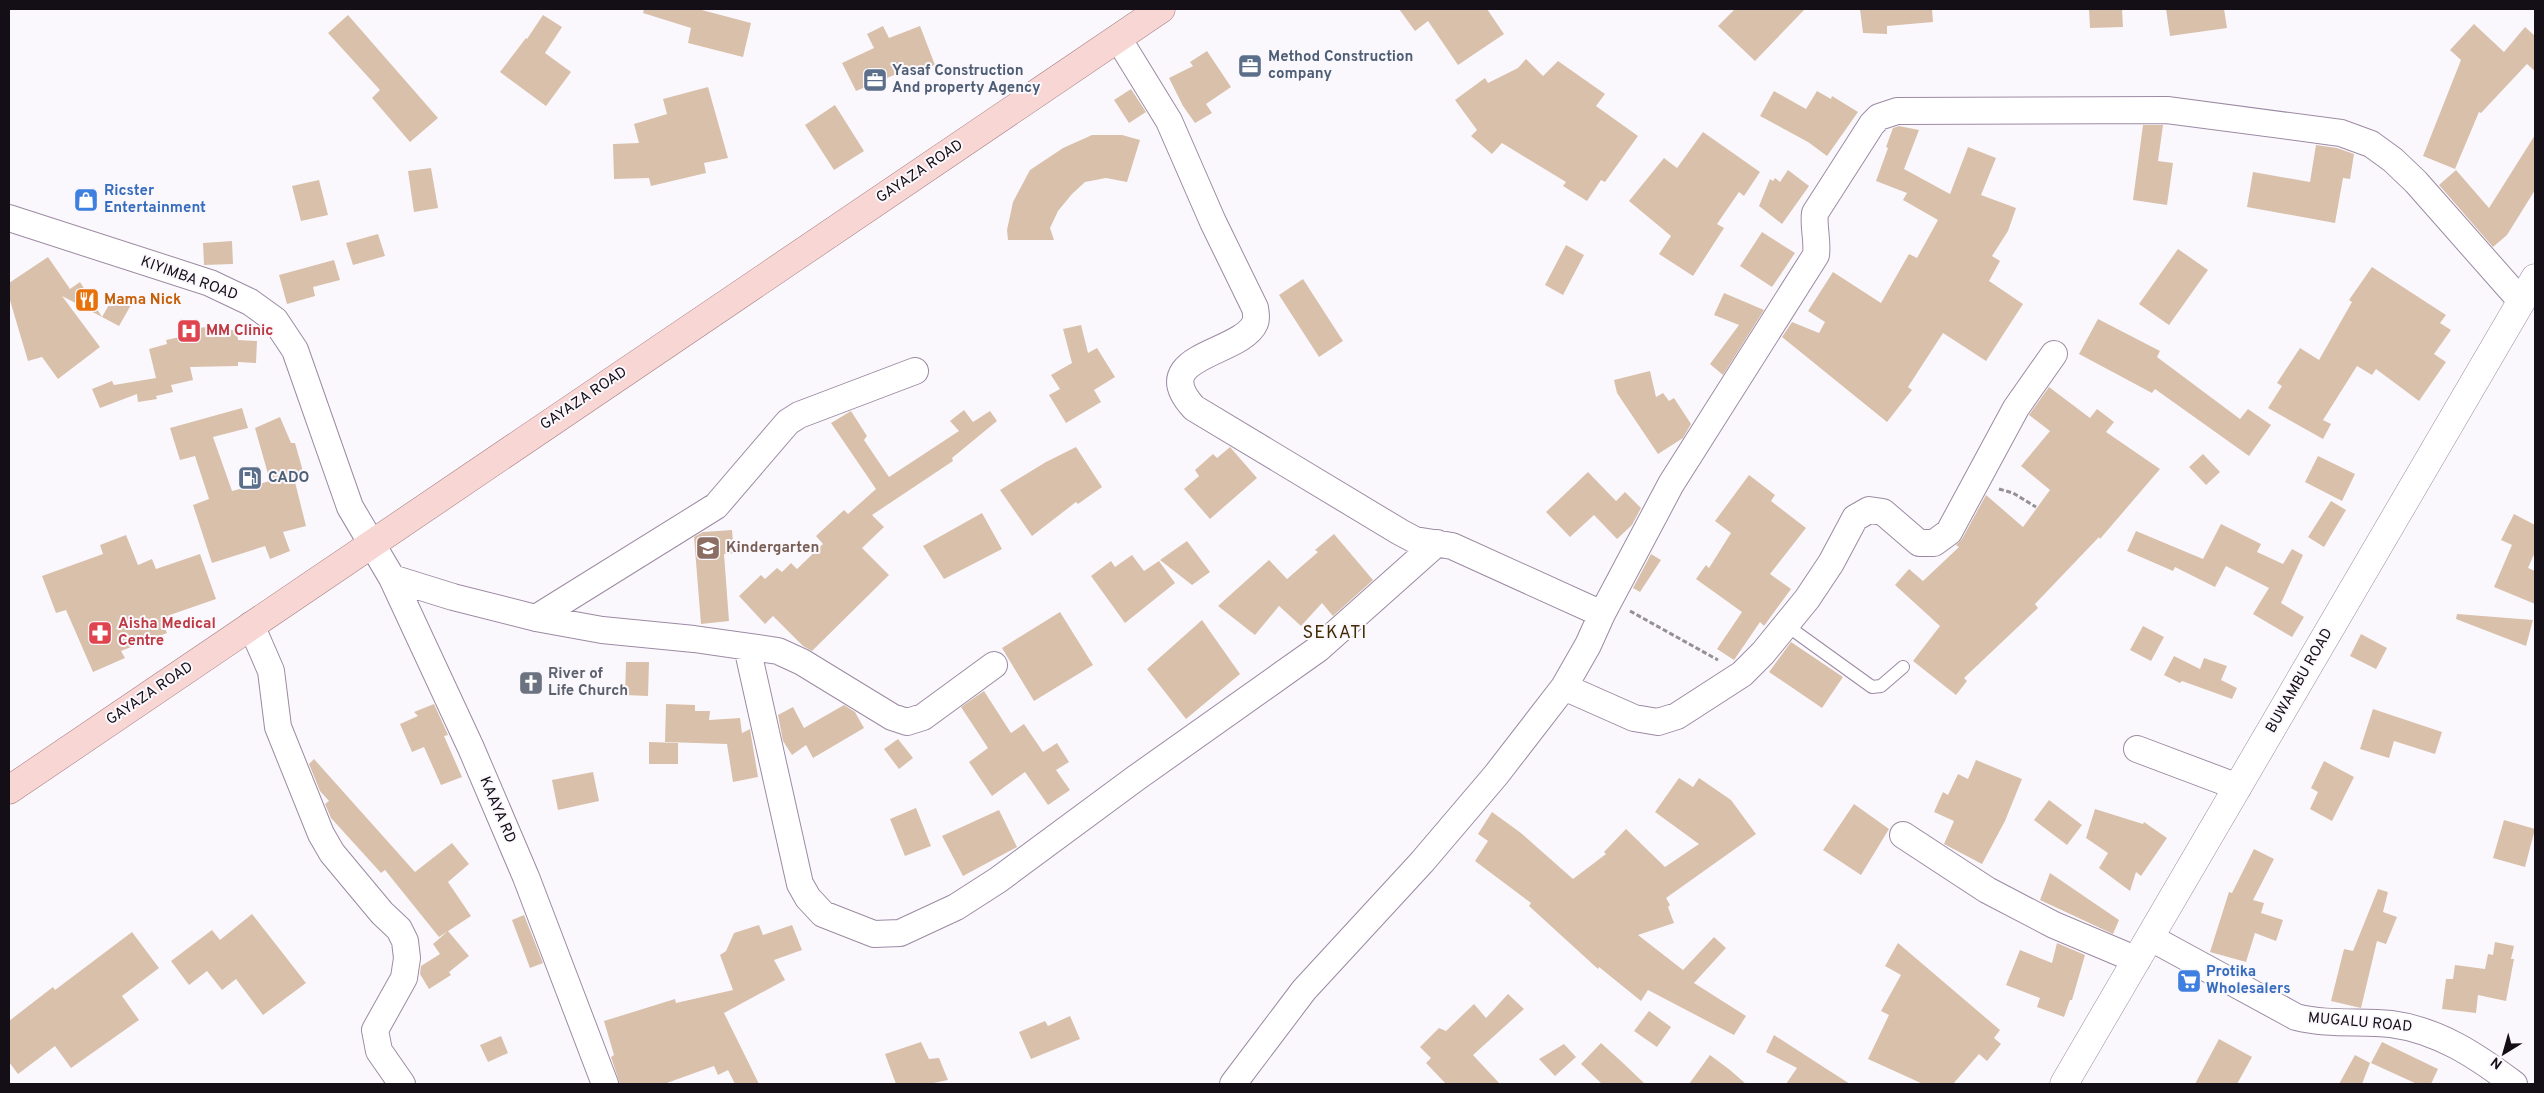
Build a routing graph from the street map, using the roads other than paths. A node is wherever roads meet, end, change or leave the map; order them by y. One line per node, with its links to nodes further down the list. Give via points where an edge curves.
1 (1161, 9): 2 (main road, GAYAZA ROAD)
2 (1118, 38): 7 (main road, GAYAZA ROAD); 8 (street, via 1170,121 1213,222 1255,308 1256,317 1250,330 1191,363 1183,372 1180,382 1185,399 1194,408 1400,532 1415,540)
3 (9, 218): 7 (street, KIYIMBA ROAD, via 210,283 250,302 275,320 296,350 350,507)
4 (2528, 289): 10 (street, via 2393,160 2371,144 2341,133 2167,110 1888,113 1872,124 1815,214 1816,254 1671,484); 19 (street, BUWAMBU ROAD)
5 (2054, 354): 13 (street, via 2016,408 1949,532 1934,543 1919,543 1883,512 1869,510 1855,518 1831,564)
6 (914, 372): 11 (street, via 788,422 716,506)
7 (372, 543): 9 (street, KAAYA RD); 12 (main road, GAYAZA ROAD)
8 (1437, 544): 10 (street, via 1452,546); 14 (street, via 1318,649 998,880 956,907 900,933 874,934 823,914 800,884)
9 (392, 578): 11 (street); 24 (street, KAAYA RD, via 471,748 526,877)
10 (1606, 606): 17 (street)
11 (536, 618): 14 (street, via 602,630)
12 (251, 625): 20 (main road, GAYAZA ROAD); 23 (street, via 271,671 278,727 321,834 332,853 399,929 405,941 404,978 375,1030 379,1051)
13 (1786, 625): 16 (lane, via 1872,687 1881,686); 17 (street, via 1742,674 1684,711 1658,722 1634,718)
14 (747, 647): 15 (street, via 778,651 802,662 892,717 907,722 923,717)
15 (994, 665)
16 (1903, 667)
17 (1564, 687): 25 (street, via 1496,775 1422,862 1304,990)
18 (2137, 749): 19 (street)
19 (2238, 787): 22 (street, BUWAMBU ROAD)
20 (9, 790)
21 (1903, 835): 22 (street, MUGALU ROAD, via 1987,890 2054,926)
22 (2144, 949): 26 (street, BUWAMBU ROAD); 27 (street, MUGALU ROAD, via 2296,1017 2317,1023 2373,1023 2423,1030 2487,1064)
23 (402, 1084)
24 (605, 1084)
25 (1233, 1084)
26 (2064, 1084)
27 (2514, 1084)

